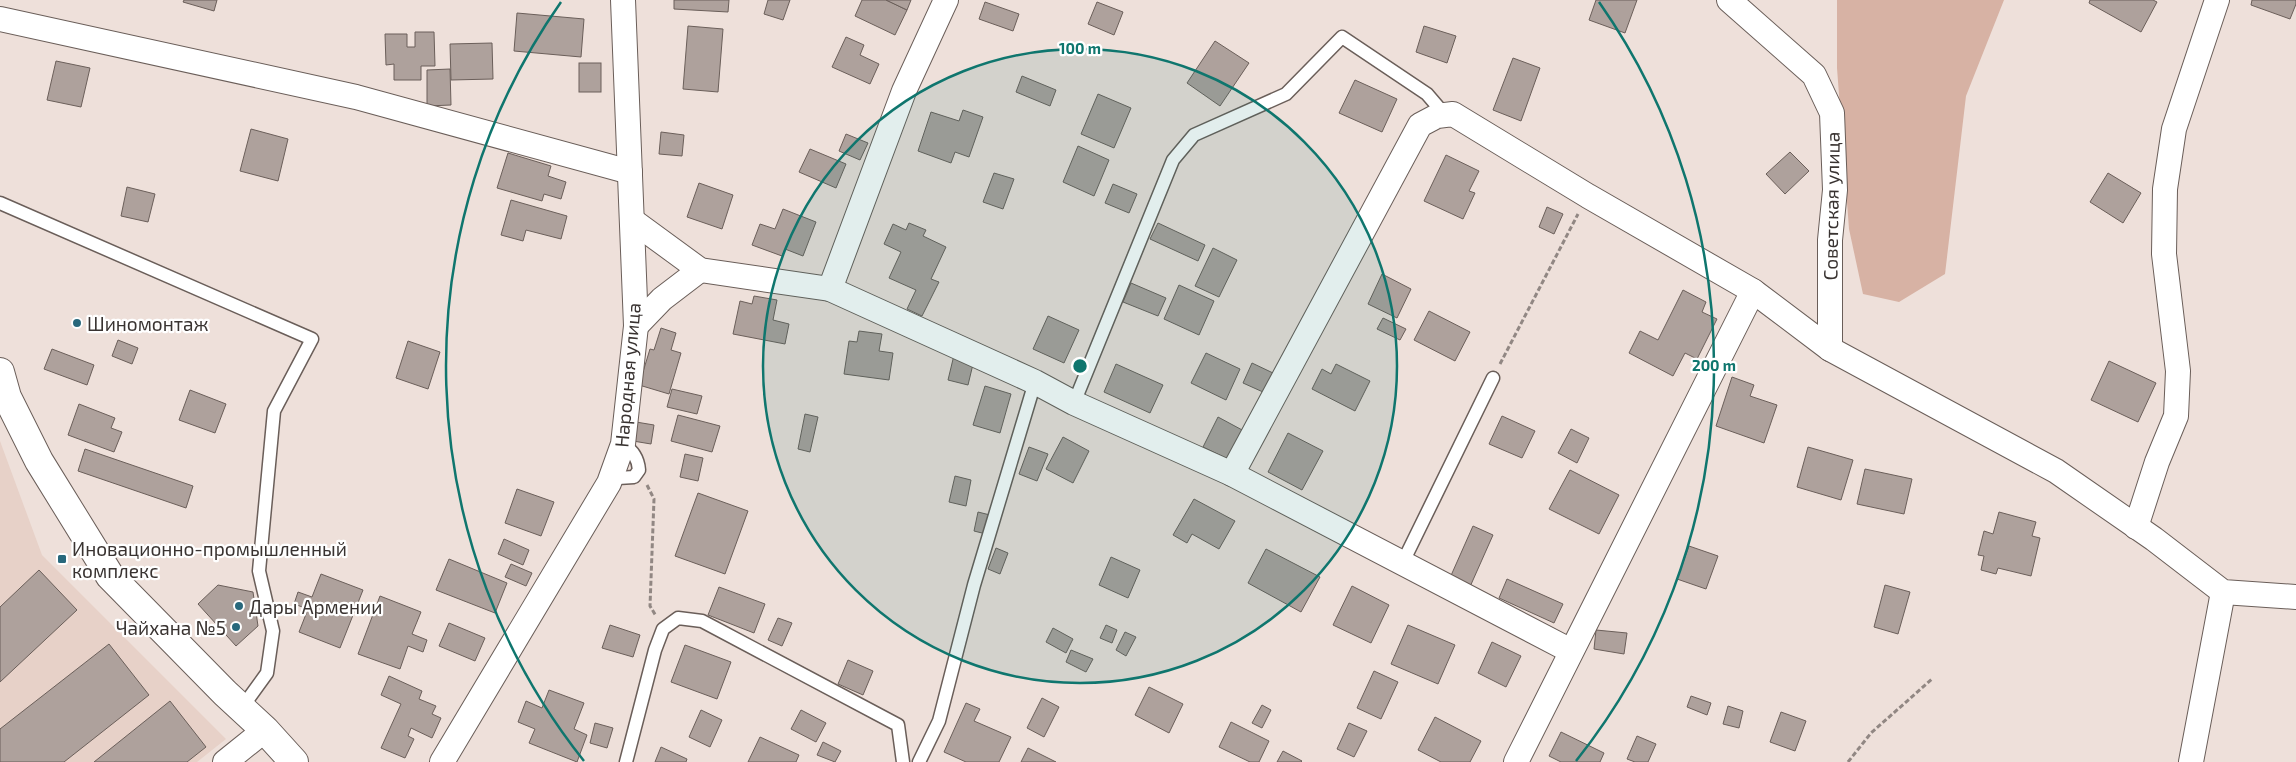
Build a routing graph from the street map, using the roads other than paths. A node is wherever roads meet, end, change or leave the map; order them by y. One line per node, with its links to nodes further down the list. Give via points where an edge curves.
1 (623, 0): 7 (street, Народная улица)
2 (946, 0): 11 (street, via 904,90)
3 (1728, 0): 14 (street, Советская улица, via 1814,75 1832,113 1835,190 1830,240)
4 (2217, 0): 22 (street, via 2174,129 2165,189 2164,254 2178,372 2176,416)
5 (0, 19): 7 (street, via 356,97)
6 (1445, 115): 12 (street, via 1453,114); 18 (lane, via 1427,94 1342,37 1286,94 1194,135 1173,160); 20 (street, via 1420,125)
7 (630, 172): 9 (street, Народная улица)
8 (0, 203): 27 (lane, via 312,338 274,411 259,571 273,631 267,673)
9 (633, 220): 10 (street); 13 (street, Народная улица)
10 (700, 270): 11 (street); 13 (street, via 662,299)
11 (830, 289): 16 (street)
12 (1753, 291): 14 (street); 26 (street)
13 (636, 326): 19 (street, Народная улица)
14 (1830, 341): 22 (street, via 2056,472)
15 (1493, 378): 23 (lane)
16 (1035, 382): 18 (street); 34 (lane, via 974,584 939,720)
17 (2, 390): 27 (street, via 39,461 110,576)
18 (1074, 403): 20 (street)
19 (623, 444): 21 (street, Народная улица); 21 (lane, via 638,460 639,470 634,477 618,478)
20 (1232, 474): 23 (street)
21 (609, 483): 31 (street, Народная улица)
22 (2136, 527): 24 (street)
23 (1402, 564): 26 (street)
24 (2223, 592): 25 (street); 36 (street)
25 (2296, 596)
26 (1571, 651): 35 (street)
27 (241, 708): 28 (street)
28 (265, 730): 29 (street); 30 (street)
29 (225, 762)
30 (294, 762)
31 (442, 762)
32 (626, 762): 33 (lane, via 655,650 663,630 678,618 702,620 898,725)
33 (903, 762)
34 (920, 762)
35 (1516, 762)
36 (2191, 762)

